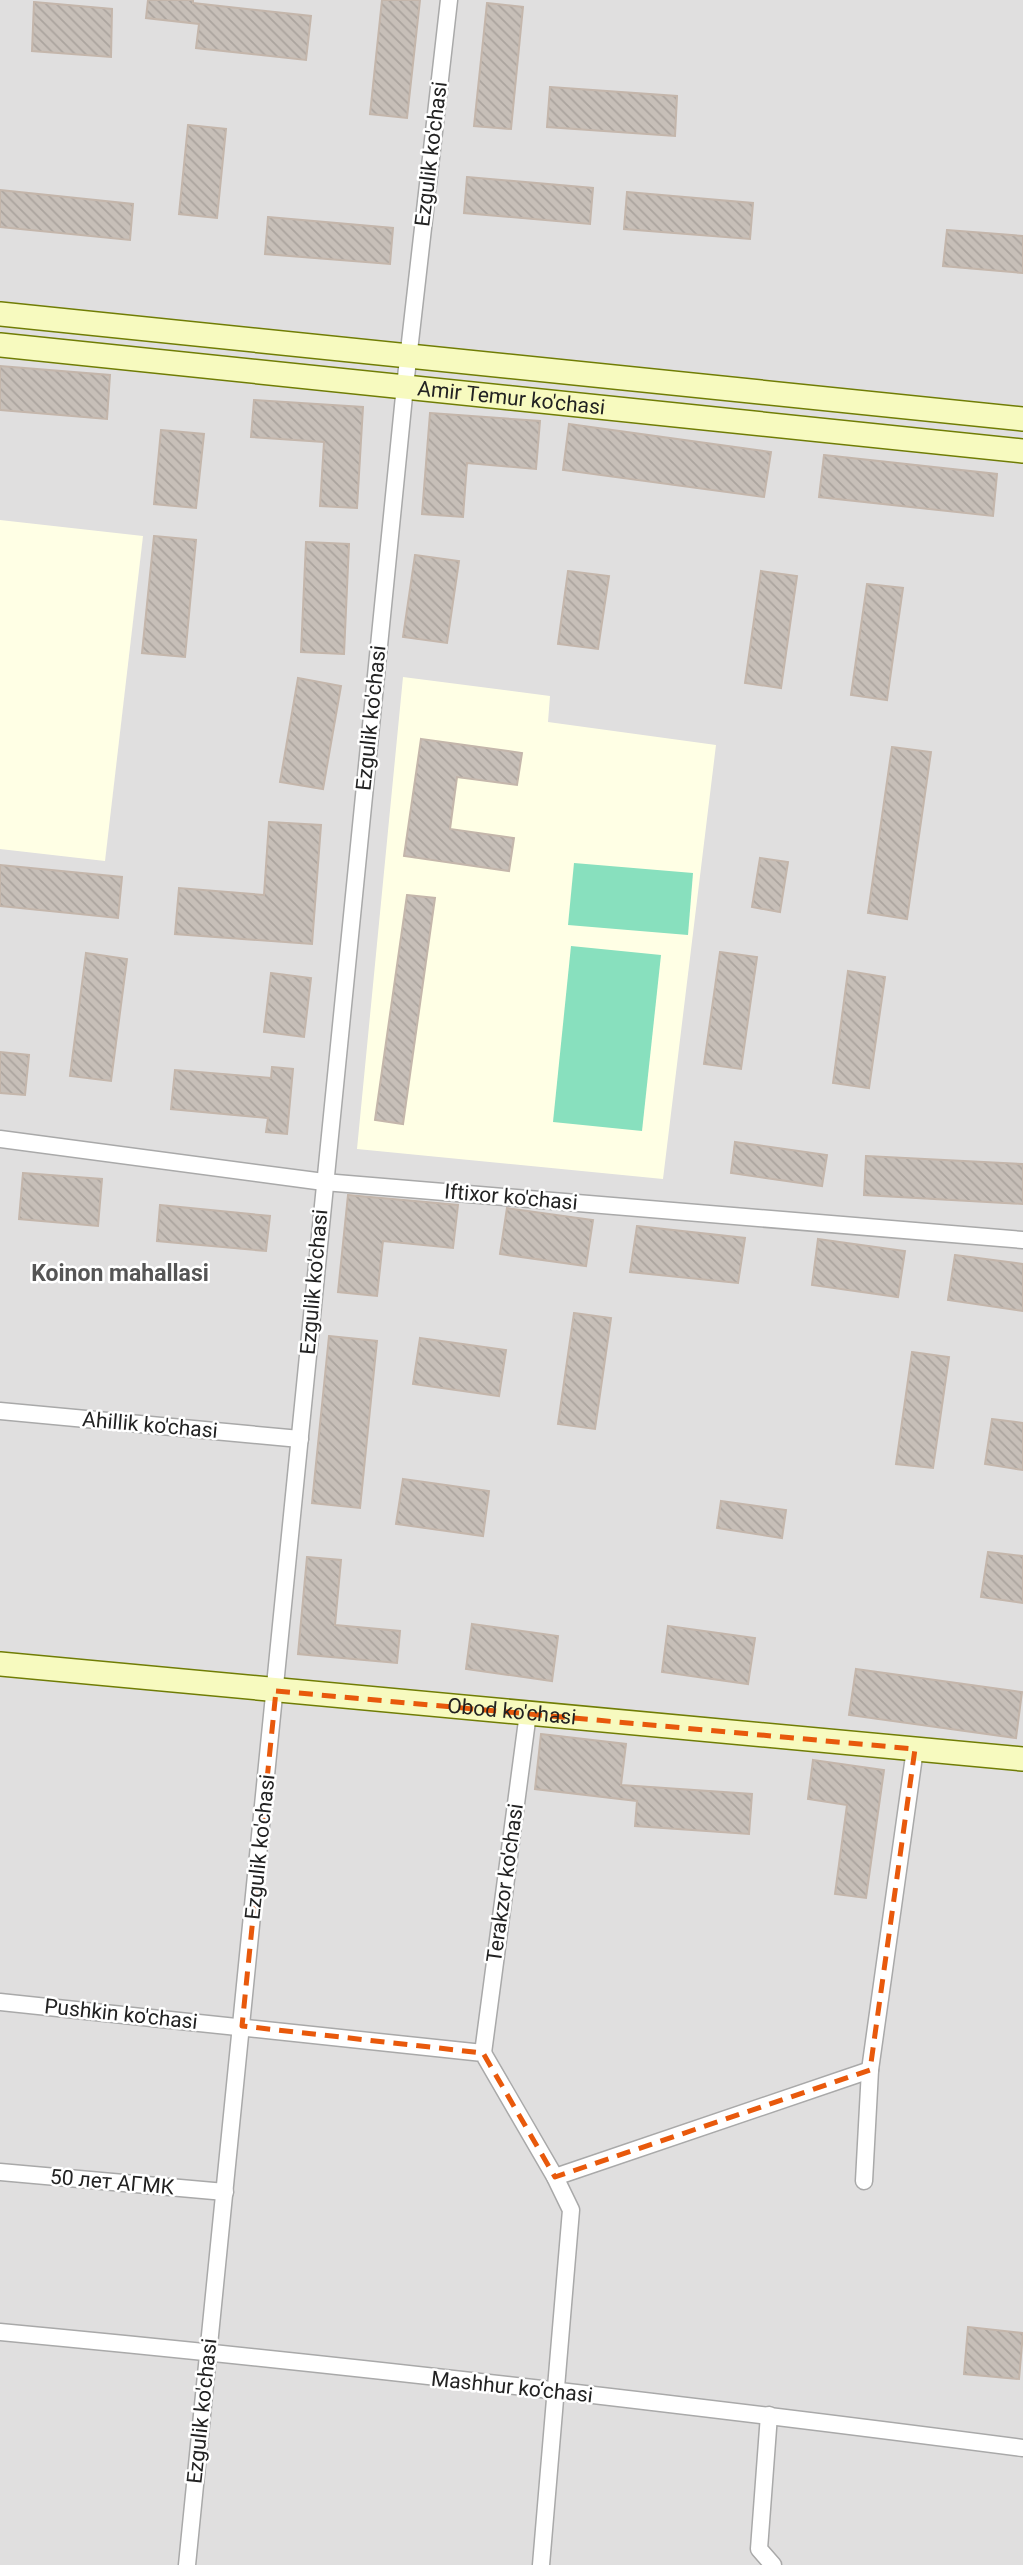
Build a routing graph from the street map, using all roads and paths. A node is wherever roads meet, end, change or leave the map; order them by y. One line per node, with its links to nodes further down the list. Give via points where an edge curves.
1 (449, 0): 4 (street, Ezgulik ko'chasi)
2 (0, 314): 4 (main road, Amir Temur ko'chasi)
3 (0, 345): 5 (main road, Amir Temur ko'chasi)
4 (408, 357): 5 (street, Ezgulik ko'chasi); 6 (main road, Amir Temur ko'chasi)
5 (405, 386): 7 (main road, Amir Temur ko'chasi); 9 (street, Ezgulik ko'chasi)
6 (1023, 419)
7 (1023, 451)
8 (0, 1139): 9 (street, Iftixor ko'chasi)
9 (324, 1182): 10 (street, Iftixor ko'chasi); 12 (street, Ezgulik ko'chasi)
10 (1023, 1240)
11 (0, 1411): 12 (street, Ahillik ko'chasi)
12 (300, 1439): 14 (street, Ezgulik ko'chasi)
13 (0, 1664): 14 (main road, Obod ko'chasi)
14 (276, 1691): 15 (main road, Obod ko'chasi); 19 (street, Ezgulik ko'chasi)
15 (528, 1713): 16 (main road, Obod ko'chasi); 20 (street, Terakzor ko'chasi)
16 (915, 1749): 17 (main road, Obod ko'chasi); 21 (street)
17 (1023, 1759)
18 (0, 2001): 19 (street, Pushkin ko'chasi)
19 (242, 2026): 20 (street); 25 (street, Ezgulik ko'chasi)
20 (483, 2053): 23 (street)
21 (870, 2070): 23 (street); 24 (street)
22 (0, 2172): 25 (street, 50 лет АГМК)
23 (555, 2177): 28 (street, via 571,2210)
24 (864, 2181)
25 (225, 2192): 27 (street, Ezgulik ko'chasi)
26 (0, 2332): 27 (street, Mashhur ko‘chasi)
27 (208, 2352): 28 (street, Mashhur ko‘chasi); 31 (street, Ezgulik ko'chasi)
28 (556, 2392): 29 (street, Mashhur ko‘chasi); 32 (street)
29 (769, 2415): 30 (street, Mashhur ko‘chasi); 33 (street, via 759,2549)
30 (1023, 2448)
31 (187, 2565)
32 (541, 2565)
33 (773, 2565)

